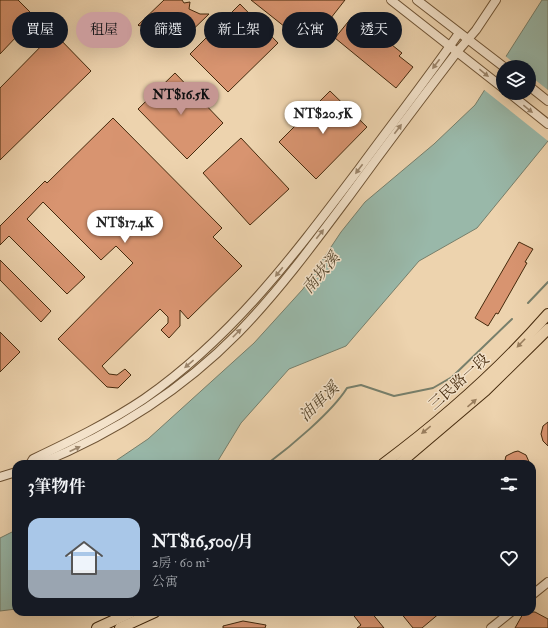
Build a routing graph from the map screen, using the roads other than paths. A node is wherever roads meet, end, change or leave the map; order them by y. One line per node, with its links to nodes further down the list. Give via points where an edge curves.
1 (391, 0): 6 (street)
2 (417, 0): 4 (street)
3 (496, 0): 5 (street)
4 (459, 33): 5 (street); 6 (street)
5 (470, 42): 7 (street); 8 (street)
6 (450, 46): 7 (street); 16 (street, one-way to 16, via 316,227 239,319 143,400)
7 (457, 52): 9 (street, one-way to 9); 17 (street, one-way to 7, via 124,423 189,376 237,335 325,228)
8 (496, 61)
9 (496, 83)
10 (536, 92): 12 (street)
11 (518, 100): 13 (street, one-way to 13)
12 (548, 101)
13 (548, 124)
14 (548, 314): 18 (main road, 三民路一段, one-way to 18, via 495,370 450,411)
15 (548, 329): 19 (main road, 三民路一段, one-way to 15, via 486,391)
16 (32, 460)
17 (48, 460)
18 (388, 460)
19 (404, 460)
20 (12, 473): 21 (street)
21 (0, 477)
22 (548, 582): 23 (street)
23 (536, 592)
24 (123, 616): 27 (main road)
25 (146, 616): 28 (main road)
26 (505, 616): 29 (street)
27 (97, 628)
28 (120, 628)
29 (491, 628)

